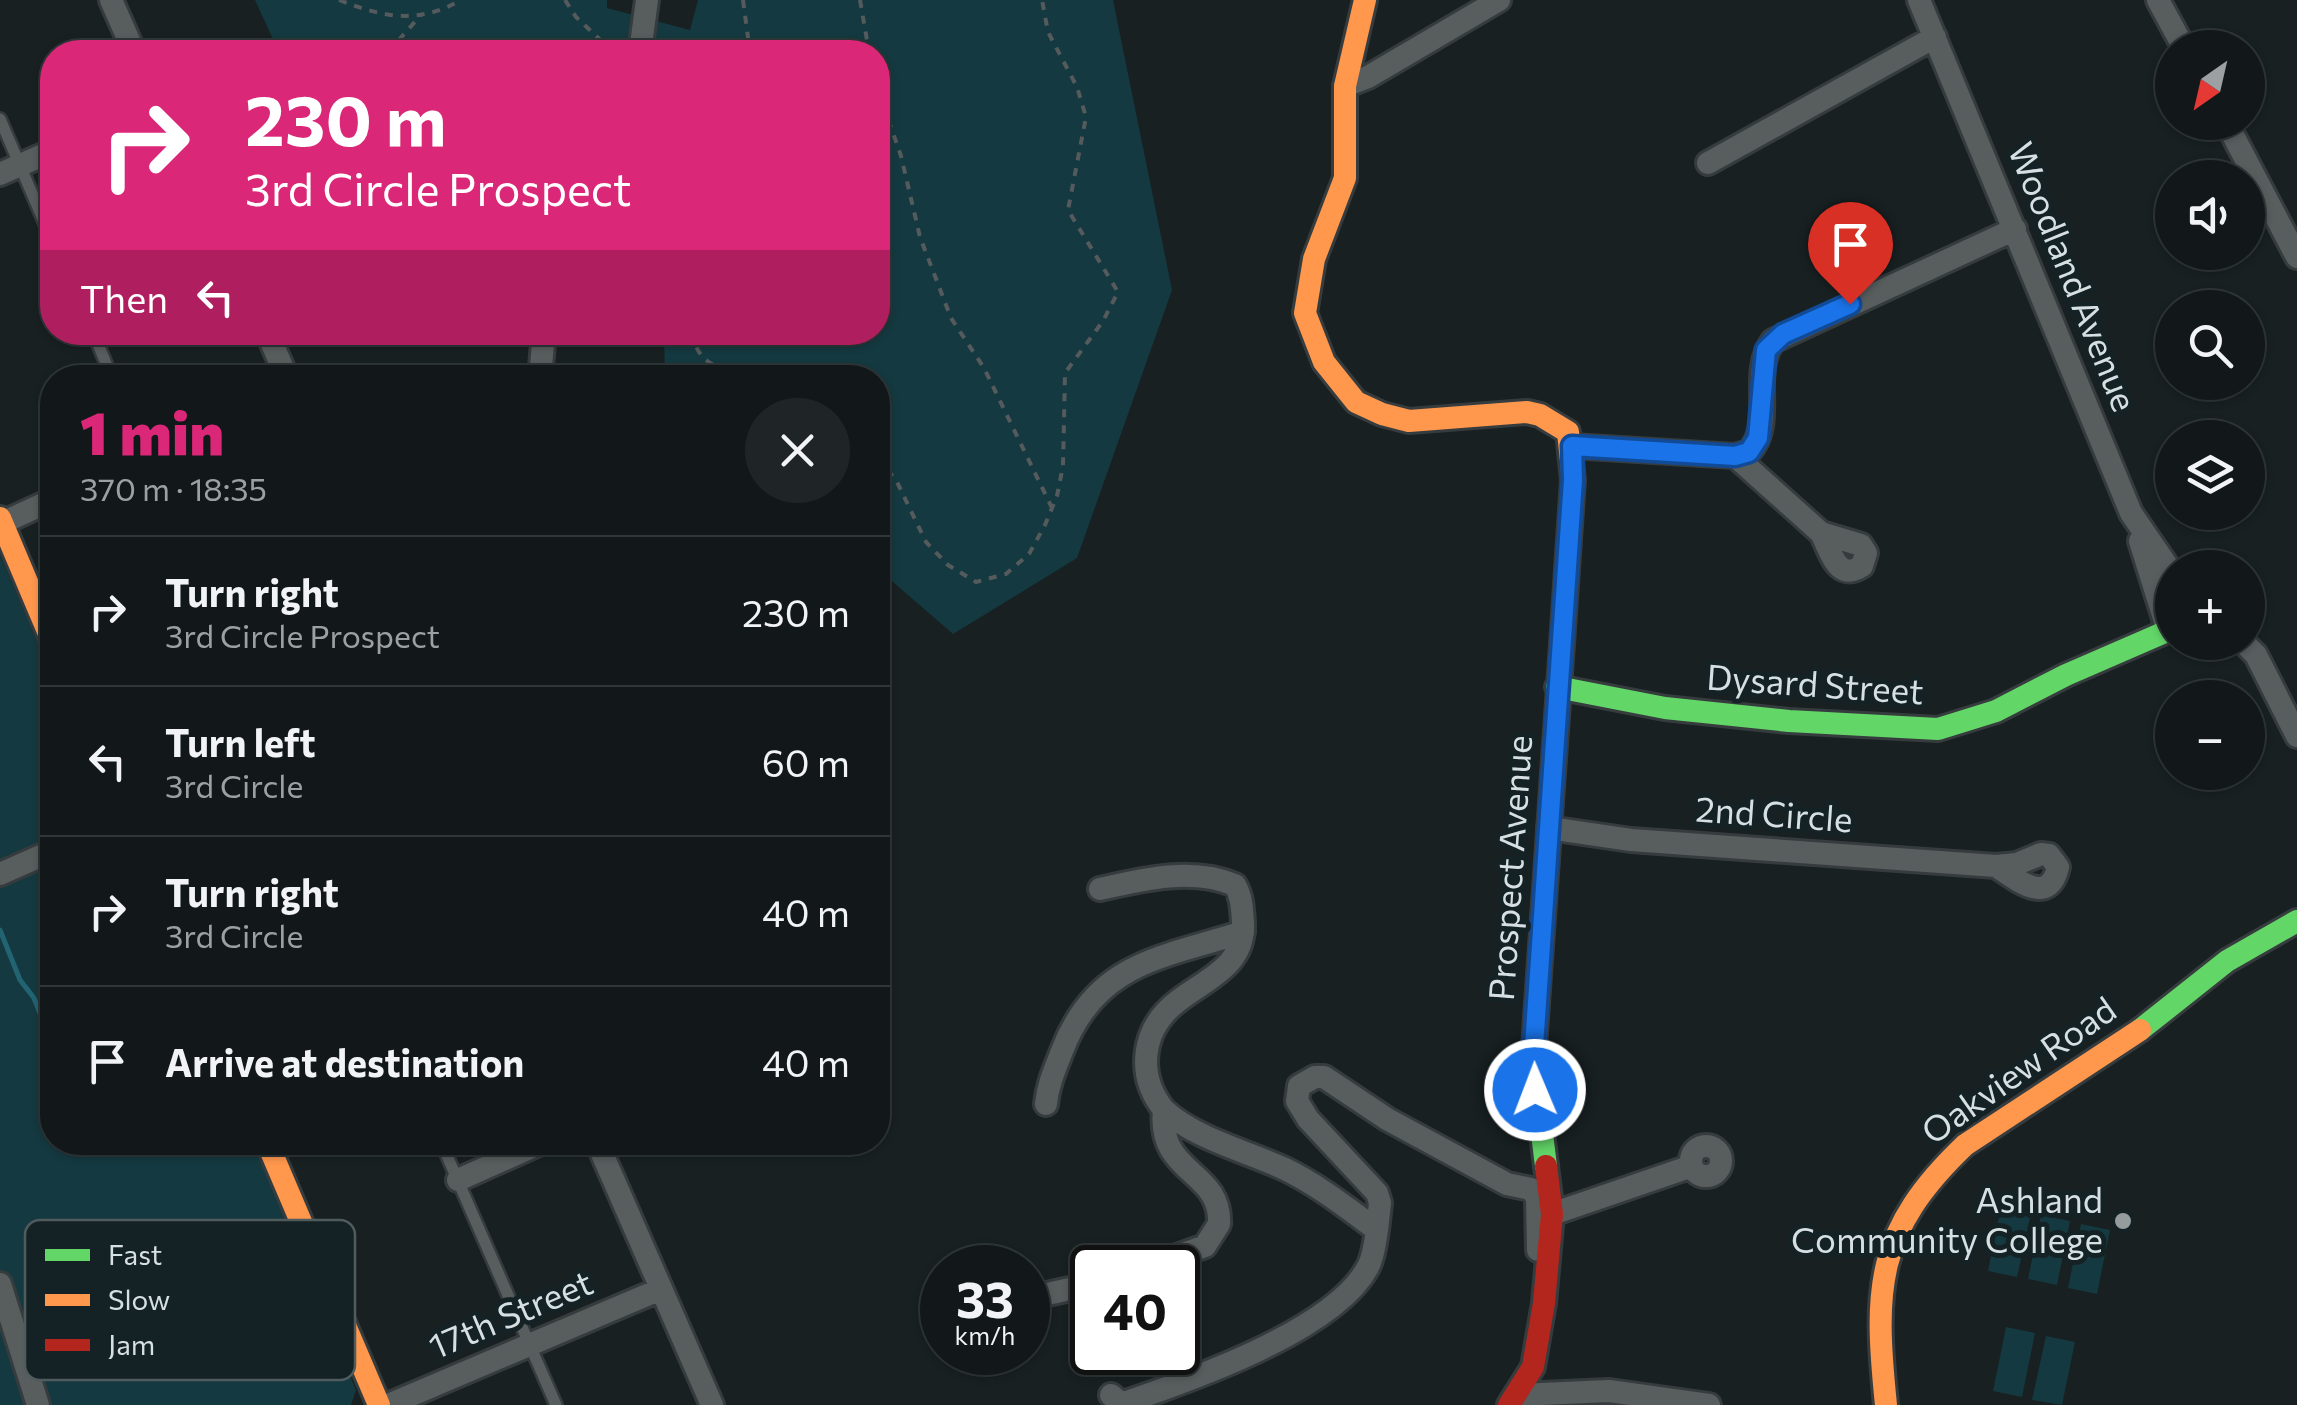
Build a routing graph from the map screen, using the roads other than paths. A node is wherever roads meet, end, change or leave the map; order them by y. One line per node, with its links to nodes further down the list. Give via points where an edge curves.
1 (111, 0): 9 (street)
2 (646, 0): 10 (street)
3 (1364, 0): 11 (street)
4 (1499, 0): 11 (street)
5 (2158, 0): 7 (street)
6 (1926, 2): 8 (street, Woodland Avenue)
7 (2174, 30)
8 (1935, 37): 15 (street); 18 (street, Woodland Avenue)
9 (129, 40)
10 (641, 40)
11 (1345, 86): 20 (street, via 1345,178 1314,259 1305,313 1324,362 1356,402 1382,414 1437,421 1527,412 1568,432)
12 (0, 119): 16 (lane)
13 (2235, 140): 19 (street)
14 (40, 156): 16 (street)
15 (1708, 163)
16 (10, 170): 17 (lane)
17 (40, 220)
18 (2015, 229): 21 (street, via 1773,341 1762,362 1758,438 1749,452); 23 (street, Woodland Avenue)
19 (2297, 257)
20 (1572, 446): 21 (street); 31 (street, Prospect Avenue)
21 (1735, 456): 25 (street)
22 (40, 505): 24 (street)
23 (2132, 514): 26 (street, Woodland Avenue); 27 (street, Dysard Street)
24 (1, 520): 28 (street)
25 (1822, 533)
26 (2156, 550)
27 (2155, 584)
28 (40, 613)
29 (2155, 636): 31 (street, Dysard Street, via 1996,711 1938,730 1664,708)
30 (2258, 660): 32 (street)
31 (1558, 688): 33 (street, Prospect Avenue)
32 (2297, 736)
33 (1548, 828): 35 (street, 2nd Circle); 48 (street, Prospect Avenue, via 1533,1061)
34 (40, 856): 36 (street)
35 (1996, 866)
36 (0, 874)
37 (1100, 889): 39 (street, via 1144,878 1225,881 1238,891)
38 (2297, 921): 67 (street, Oakview Road, via 2264,937 2112,1051 1983,1130 1940,1166 1912,1204 1881,1281)
39 (1243, 932): 40 (street, via 1129,968 1106,983 1069,1032); 41 (street, via 1228,966 1177,1002 1148,1044 1150,1089)
40 (1046, 1104)
41 (1164, 1110): 50 (street, via 1289,1171); 51 (street, via 1168,1148 1214,1196 1219,1224)
42 (272, 1155): 49 (street)
43 (447, 1155): 47 (lane)
44 (514, 1155): 47 (street)
45 (603, 1155): 53 (street)
46 (1692, 1166): 48 (street)
47 (458, 1180): 55 (lane)
48 (1552, 1214): 54 (street, Prospect Avenue)
49 (300, 1220)
50 (1377, 1230): 54 (street, via 1377,1193 1297,1101 1299,1086 1314,1076 1507,1184 1531,1189); 59 (street, via 1366,1271 1321,1314 1167,1388 1121,1404)
51 (1200, 1248)
52 (0, 1284): 57 (street)
53 (661, 1289): 55 (street, 17th Street); 65 (street)
54 (1544, 1303): 60 (street, Prospect Avenue, via 1533,1367)
55 (531, 1346): 63 (street, 17th Street); 64 (lane)
56 (355, 1349): 62 (street)
57 (25, 1364)
58 (30, 1380): 61 (street)
59 (1111, 1395)
60 (1514, 1400): 66 (street, via 1587,1390)
61 (38, 1405)
62 (379, 1405)
63 (388, 1405)
64 (556, 1405)
65 (712, 1405)
66 (1709, 1405)
67 (1886, 1405)

